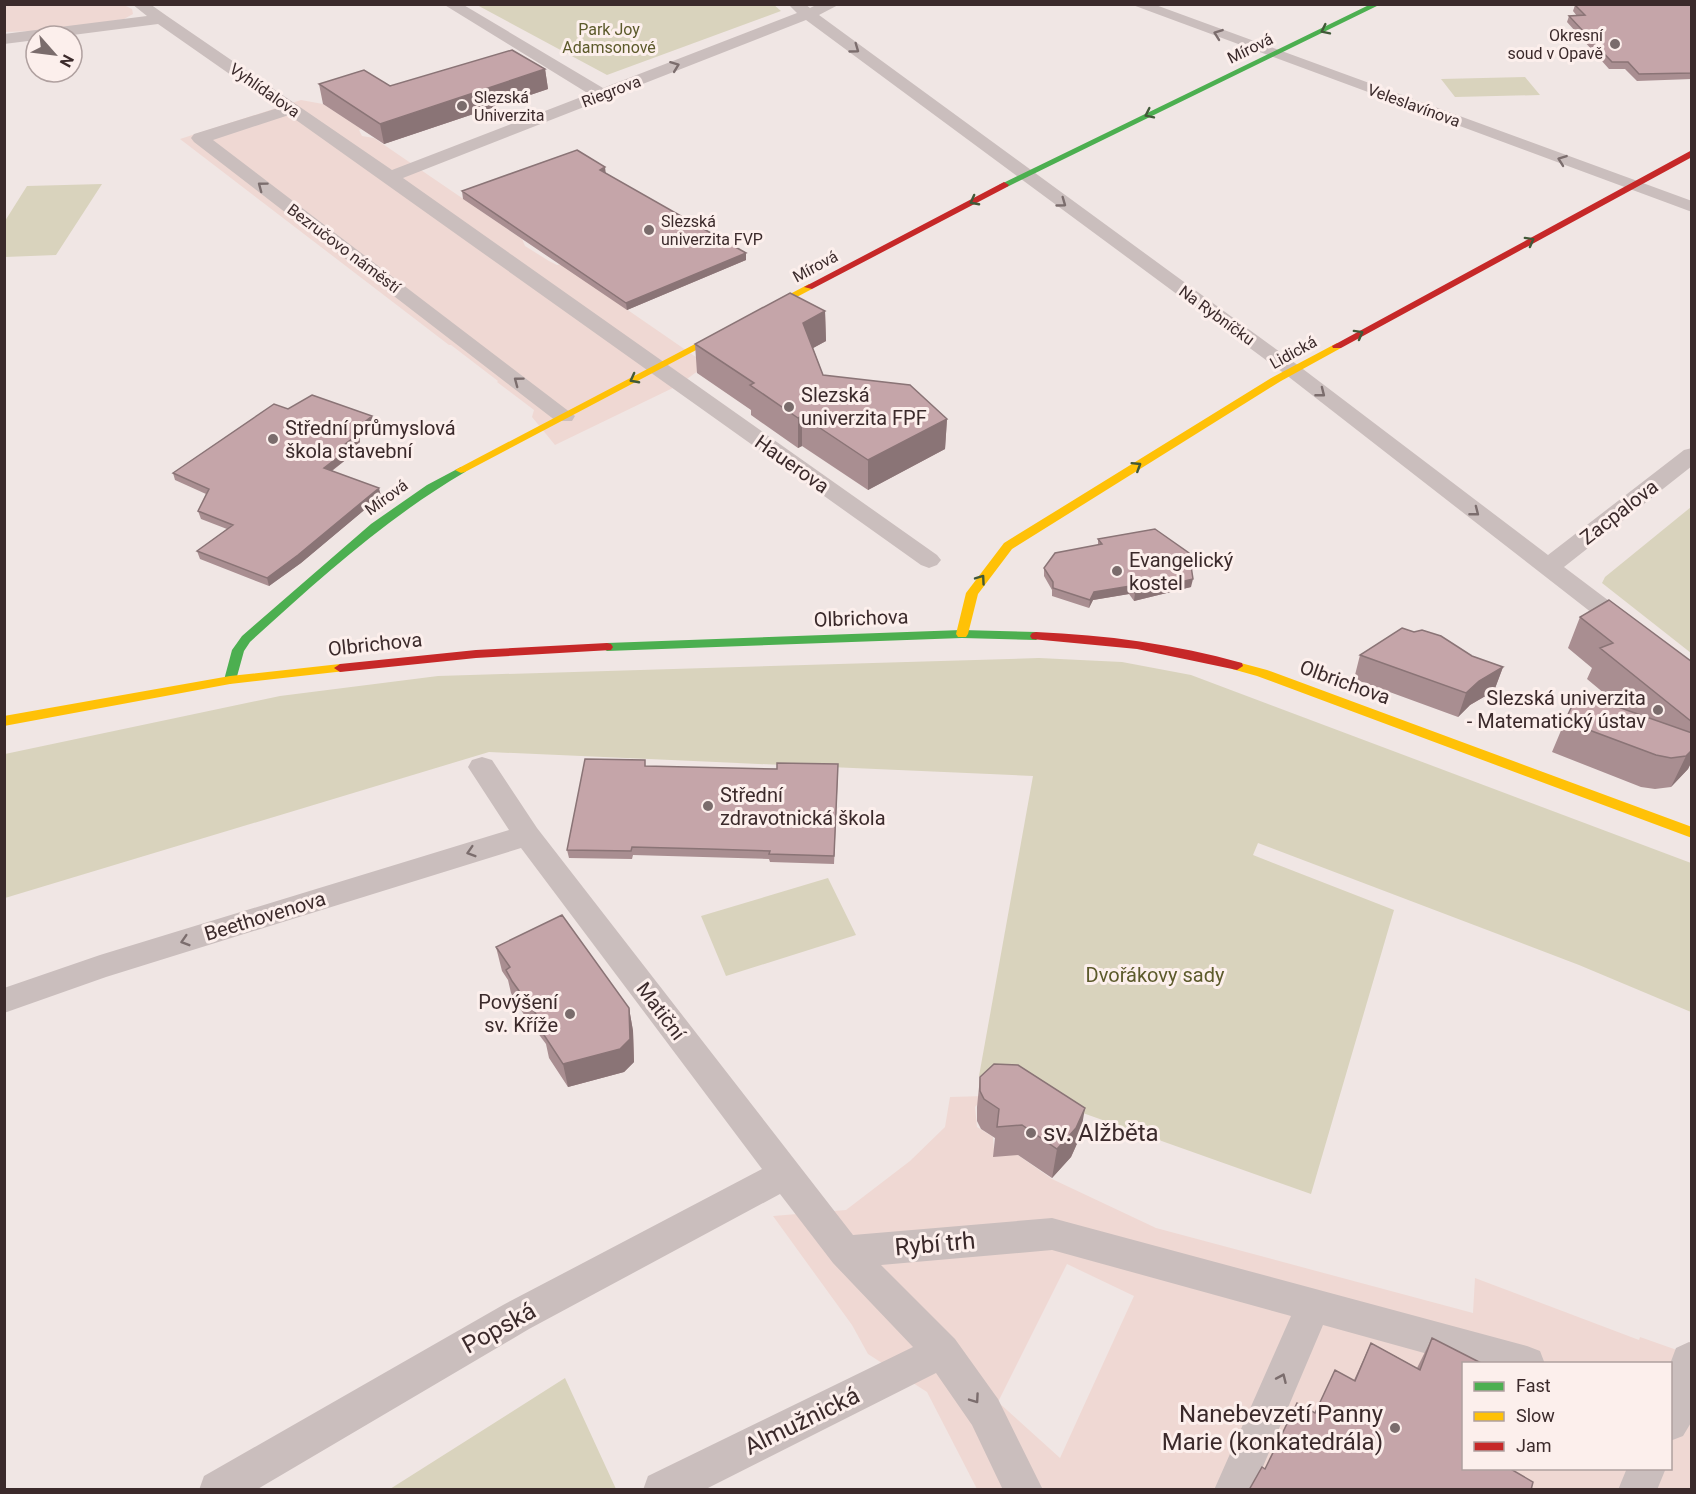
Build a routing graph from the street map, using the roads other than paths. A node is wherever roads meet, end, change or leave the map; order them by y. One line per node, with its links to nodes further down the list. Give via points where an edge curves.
1 (139, 4): 7 (street, Vyhlídalova)
2 (450, 4): 10 (street)
3 (833, 4): 6 (street, Riegrova)
4 (1137, 4): 9 (street, Veleslavínova, one-way to 4)
5 (1378, 4): 9 (street, Mírová, one-way to 9)
6 (801, 10): 10 (street, Riegrova, one-way to 6); 13 (street, Na Rybníčku, one-way to 13)
7 (162, 19): 8 (street); 11 (street, Vyhlídalova)
8 (4, 39)
9 (1274, 54): 13 (street, Mírová, one-way to 13); 15 (street, Veleslavínova, one-way to 9)
10 (601, 94): 14 (street, Riegrova)
11 (292, 109): 14 (street, Vyhlídalova); 19 (street, Bezručovo náměstí, one-way to 11, via 200,138)
12 (1692, 153): 15 (street, Lidická)
13 (1024, 174): 17 (street, Mírová, one-way to 17); 18 (street, Na Rybníčku, one-way to 18)
14 (390, 177): 17 (street)
15 (1632, 185): 16 (street, Veleslavínova); 18 (street, Lidická, one-way to 15)
16 (1692, 207)
17 (655, 368): 19 (street, Mírová, one-way to 19); 21 (street, Hauerova)
18 (1292, 370): 22 (street, Na Rybníčku, one-way to 22); 23 (street, Lidická, one-way to 18, via 972,593 1008,546)
19 (564, 416): 25 (street, Mírová, via 397,507 246,639 238,650)
20 (1688, 463): 22 (street, Zacpalova)
21 (928, 560)
22 (1547, 568): 24 (street, Na Rybníčku)
23 (962, 634): 25 (street, Olbrichova, via 556,649); 28 (street, Olbrichova, via 1140,643 1224,661)
24 (1645, 640)
25 (230, 680): 26 (street, Olbrichova)
26 (4, 721)
27 (482, 767): 29 (street, Matiční)
28 (1692, 833)
29 (527, 834): 30 (street, Beethovenova, one-way to 30, via 100,967); 31 (street, Matiční)
30 (4, 1001)
31 (785, 1174): 32 (street, Matiční); 39 (street, Popská, via 516,1317)
32 (845, 1252): 33 (street, Rybí trh, via 1052,1234); 34 (street)
33 (1314, 1305): 36 (street, Rybí trh); 42 (street, one-way to 33)
34 (942, 1351): 40 (street, Almužnická); 41 (street, one-way to 41, via 985,1412)
35 (1689, 1360): 37 (street)
36 (1520, 1362)
37 (1678, 1413)
38 (1646, 1470): 43 (street)
39 (218, 1490)
40 (662, 1490)
41 (1024, 1490)
42 (1233, 1490)
43 (1637, 1490)

